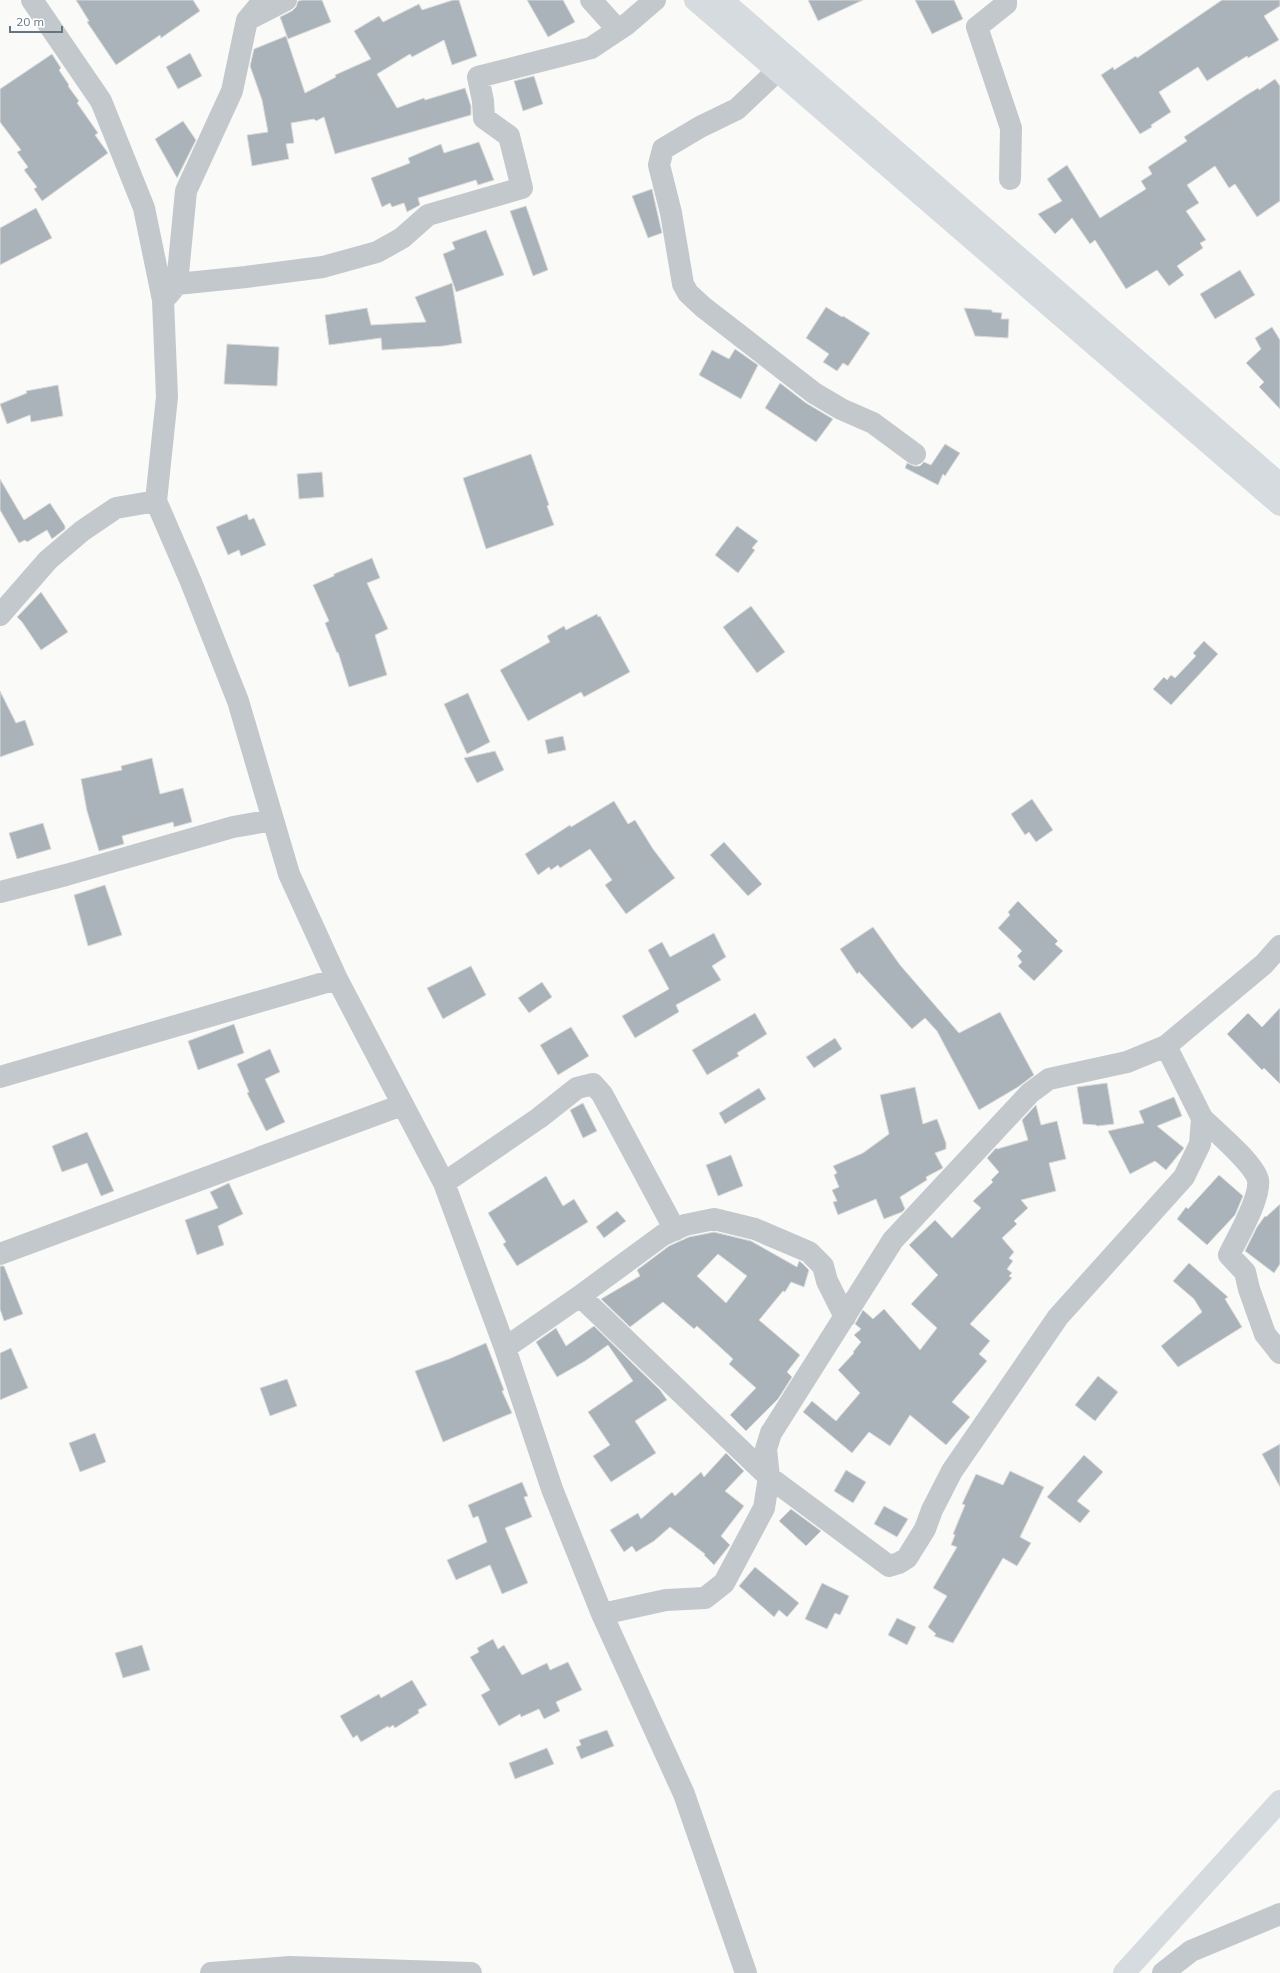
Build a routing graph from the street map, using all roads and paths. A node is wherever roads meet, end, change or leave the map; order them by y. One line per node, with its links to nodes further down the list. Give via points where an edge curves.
1 (32, 0): 13 (street, via 101,101 144,208)
2 (264, 0): 9 (street)
3 (286, 0): 9 (street)
4 (591, 0): 10 (street)
5 (655, 0): 10 (street)
6 (695, 0): 11 (main road)
7 (722, 0): 15 (main road)
8 (1006, 0): 12 (street, via 1006,4 977,26 1011,128)
9 (247, 20): 13 (street, via 232,91 186,191)
10 (618, 30): 13 (street, via 591,48 478,77 484,118 509,136 522,188 428,216 402,238 377,252 323,267 246,277)
11 (776, 72): 14 (street, via 737,109 700,127 663,149 660,154 659,164 672,212 683,284 688,293 703,307 814,393 841,409 873,423); 17 (main road)
12 (1010, 179)
13 (170, 292): 16 (street, via 167,397)
14 (915, 454)
15 (1280, 484)
16 (156, 501): 18 (street, via 116,508 82,531 48,560); 19 (street, via 238,701)
17 (1280, 505)
18 (0, 615)
19 (273, 820): 20 (street, via 233,827); 22 (street, via 289,874)
20 (0, 892)
21 (1280, 946): 23 (street, via 1264,964)
22 (337, 980): 24 (street); 25 (street)
23 (1166, 1046): 26 (street); 31 (street, via 1127,1062 1049,1079 1030,1093 893,1240)
24 (0, 1078)
25 (402, 1105): 27 (street); 29 (street)
26 (1202, 1118): 33 (street, via 1248,1162 1258,1180 1255,1201 1229,1255 1245,1272 1265,1334); 34 (street, via 1200,1144 1184,1177 1058,1317 952,1471 925,1529 907,1558 889,1566)
27 (444, 1183): 28 (street, via 578,1088 593,1084 602,1094); 32 (street)
28 (675, 1230): 30 (street, via 663,1235); 31 (street, via 685,1225 714,1219 755,1229 809,1252 823,1266 827,1281)
29 (0, 1254)
30 (580, 1296): 32 (street); 34 (street)
31 (845, 1317): 34 (street, via 771,1433 766,1449)
32 (505, 1348): 35 (street, via 552,1489)
33 (1280, 1353)
34 (769, 1477): 35 (street, via 764,1508 724,1583 705,1598 666,1600)
35 (602, 1614): 40 (street, via 684,1794)
36 (1280, 1801): 41 (main road)
37 (1280, 1914): 42 (street, via 1191,1951)
38 (211, 1973): 39 (street, via 290,1967)
39 (471, 1973)
40 (746, 1973)
41 (1124, 1973)
42 (1163, 1973)

